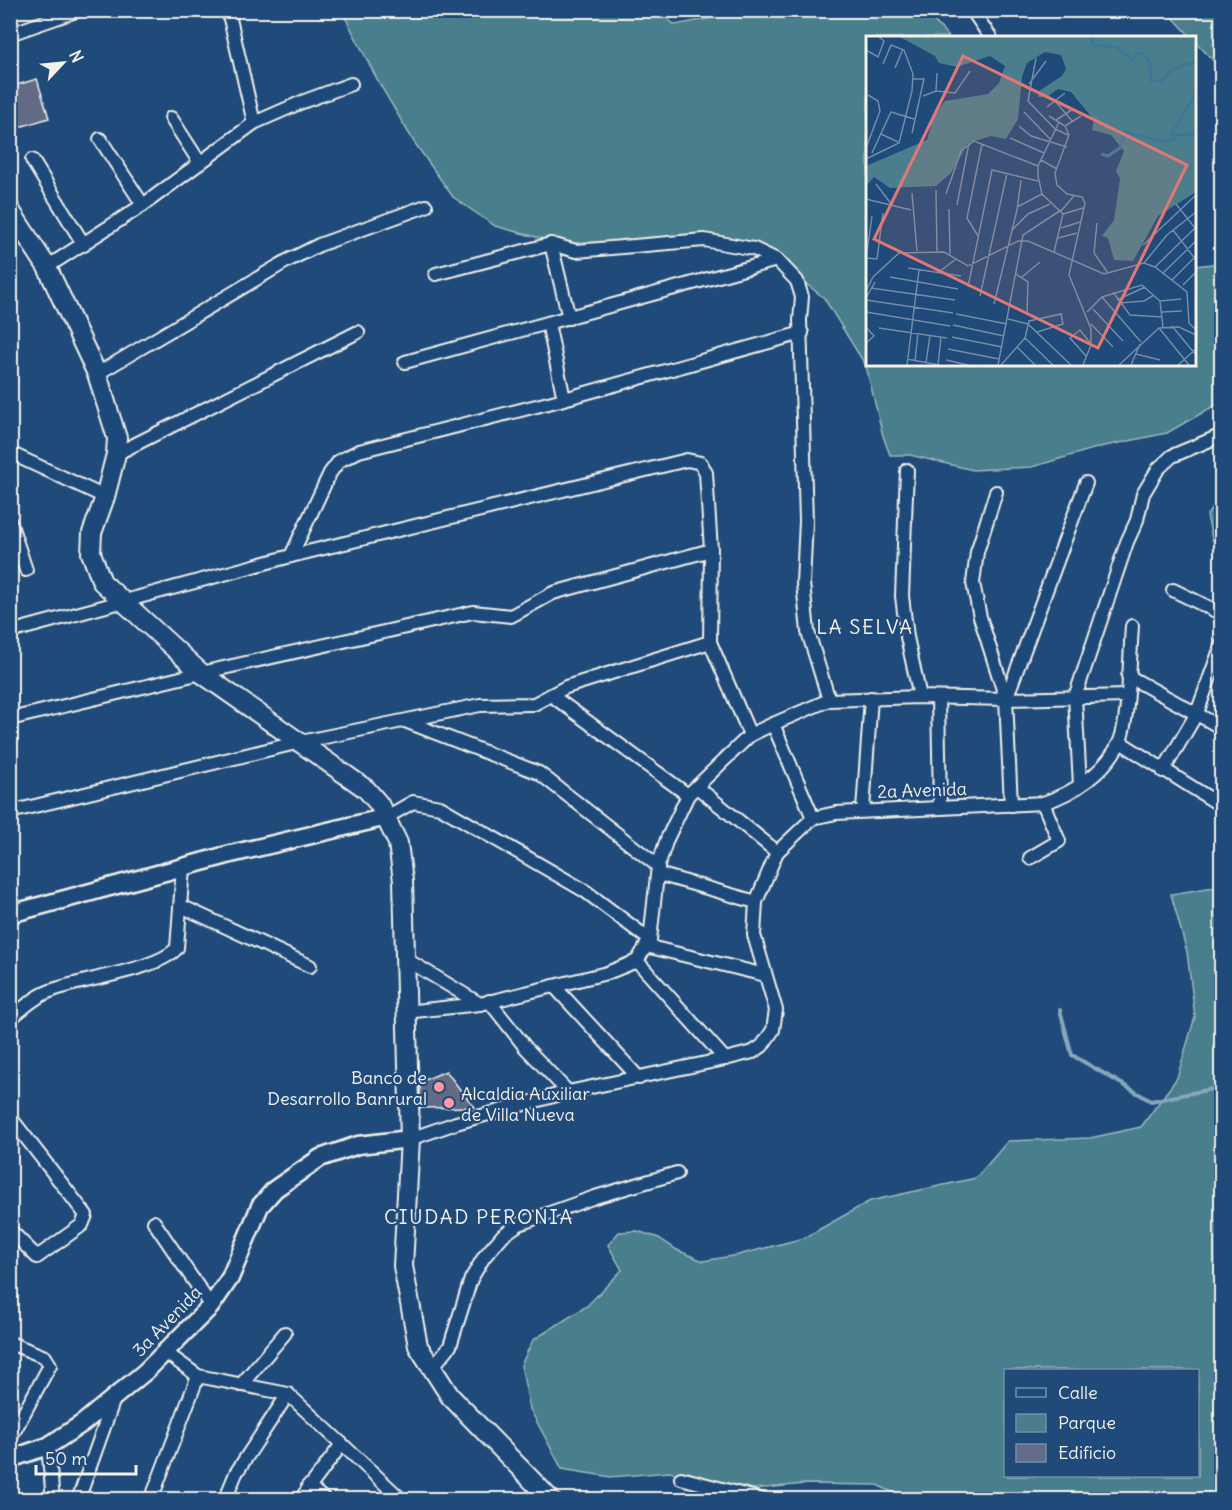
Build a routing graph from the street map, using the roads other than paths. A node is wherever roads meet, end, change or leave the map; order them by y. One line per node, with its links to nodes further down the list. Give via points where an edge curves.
1 (80, 10): 4 (street)
2 (972, 10): 5 (street)
3 (229, 12): 8 (street)
4 (10, 34)
5 (990, 36)
6 (351, 84): 8 (street)
7 (171, 118): 11 (street)
8 (254, 123): 11 (street)
9 (100, 139): 12 (street)
10 (32, 160): 16 (street)
11 (200, 163): 12 (street)
12 (143, 205): 16 (street)
13 (426, 206): 25 (street, via 319,245)
14 (10, 210): 18 (main road)
15 (551, 244): 17 (street, via 586,250 704,240 754,249); 19 (street); 20 (street)
16 (84, 245): 18 (street)
17 (777, 260): 20 (street); 23 (street, via 797,281 802,297)
18 (47, 267): 25 (main road)
19 (436, 274)
20 (569, 318): 21 (street)
21 (548, 323): 24 (street); 26 (street)
22 (358, 332): 29 (street)
23 (802, 333): 26 (street); 54 (street, via 807,521 803,583 811,643)
24 (405, 362)
25 (97, 374): 29 (main road, via 117,438)
26 (564, 399): 36 (street, via 359,451 339,462 318,496)
27 (1221, 435): 50 (street, via 1172,456 1158,469 1143,494)
28 (10, 453): 33 (street)
29 (116, 454): 33 (main road)
30 (907, 470): 49 (street, via 902,596)
31 (1086, 483): 53 (street)
32 (996, 492): 53 (street, via 977,552 973,584)
33 (105, 497): 39 (main road, via 92,533 92,553 102,582)
34 (10, 522): 37 (street)
35 (711, 550): 36 (street, via 706,473 701,463 687,460); 43 (street); 45 (street, via 553,593 511,616 473,612)
36 (291, 556): 39 (street)
37 (26, 570)
38 (1173, 590): 40 (street)
39 (125, 603): 42 (street); 45 (main road)
40 (1221, 614)
41 (1132, 626): 46 (street, 2a Avenida)
42 (10, 632)
43 (710, 642): 47 (street); 60 (street)
44 (1220, 650): 55 (street)
45 (201, 673): 56 (street); 61 (main road)
46 (1128, 676): 48 (street, 2a Avenida); 55 (street)
47 (551, 695): 57 (street, via 534,704 480,705); 65 (street)
48 (1126, 696): 50 (street); 62 (street, 2a Avenida)
49 (920, 697): 51 (street); 52 (street)
50 (1075, 697): 53 (street); 64 (street)
51 (871, 698): 54 (street); 70 (street)
52 (938, 698): 53 (street); 69 (street)
53 (1006, 699): 68 (street)
54 (829, 700): 58 (street)
55 (1197, 713): 59 (street); 63 (street)
56 (10, 719)
57 (405, 722): 61 (street); 77 (street, via 539,773)
58 (773, 724): 60 (street); 73 (street)
59 (1221, 728)
60 (750, 735): 65 (street)
61 (296, 742): 71 (street); 72 (main road, via 366,789)
62 (1120, 742): 63 (street); 64 (street, 2a Avenida, via 1102,768)
63 (1163, 771): 67 (street)
64 (1080, 786): 66 (street, 2a Avenida)
65 (692, 791): 74 (street); 77 (street, via 667,838)
66 (1043, 803): 68 (street, 2a Avenida); 75 (street, via 1059,841)
67 (1217, 803)
68 (1011, 805): 69 (street, 2a Avenida)
69 (940, 806): 70 (street, 2a Avenida)
70 (863, 810): 73 (street, 2a Avenida)
71 (10, 812)
72 (387, 817): 76 (street); 81 (street, via 413,802 440,807 585,891); 82 (main road, via 398,843 403,882)
73 (813, 818): 74 (street)
74 (777, 852): 78 (street)
75 (1030, 858)
76 (183, 867): 79 (street); 80 (street)
77 (658, 870): 78 (street); 81 (street)
78 (756, 902): 85 (street, via 754,935)
79 (181, 906): 84 (street); 89 (street, via 177,948 172,954 52,990)
80 (10, 914)
81 (648, 943): 83 (street); 85 (street)
82 (404, 958): 87 (street); 88 (main road)
83 (637, 961): 86 (street); 90 (street)
84 (310, 966)
85 (765, 975): 90 (street, via 776,1010 773,1030 753,1052)
86 (554, 986): 87 (street); 91 (street)
87 (485, 1003): 88 (street); 92 (street)
88 (405, 1012): 94 (main road)
89 (10, 1018)
90 (725, 1059): 91 (street)
91 (639, 1078): 92 (street)
92 (568, 1092): 94 (street)
93 (10, 1117): 97 (street, via 86,1215 82,1225 38,1257)
94 (410, 1139): 98 (street, 3a Avenida, via 358,1145 320,1158 275,1189 260,1206 230,1278); 102 (main road, via 403,1266 418,1346)
95 (677, 1173): 102 (street, via 519,1224 503,1235 471,1280 450,1346)
96 (154, 1222): 98 (street)
97 (10, 1230)
98 (211, 1306): 101 (street, 3a Avenida)
99 (285, 1334): 104 (street)
100 (10, 1342): 107 (street, via 45,1357 50,1365)
101 (165, 1352): 103 (street); 106 (street, 3a Avenida)
102 (431, 1369): 120 (main road, via 450,1396)
103 (198, 1376): 104 (street); 115 (street)
104 (241, 1385): 105 (street)
105 (288, 1394): 108 (street); 116 (street, via 236,1473)
106 (114, 1398): 109 (street, 3a Avenida); 114 (street)
107 (10, 1439)
108 (342, 1444): 112 (street); 119 (street)
109 (48, 1446): 110 (street, 3a Avenida); 113 (street)
110 (10, 1459)
111 (681, 1478): 121 (street)
112 (308, 1486): 117 (street); 118 (street)
113 (53, 1500)
114 (78, 1500)
115 (151, 1500)
116 (225, 1500)
117 (300, 1500)
118 (325, 1500)
119 (402, 1500)
120 (551, 1500)
121 (763, 1500)

